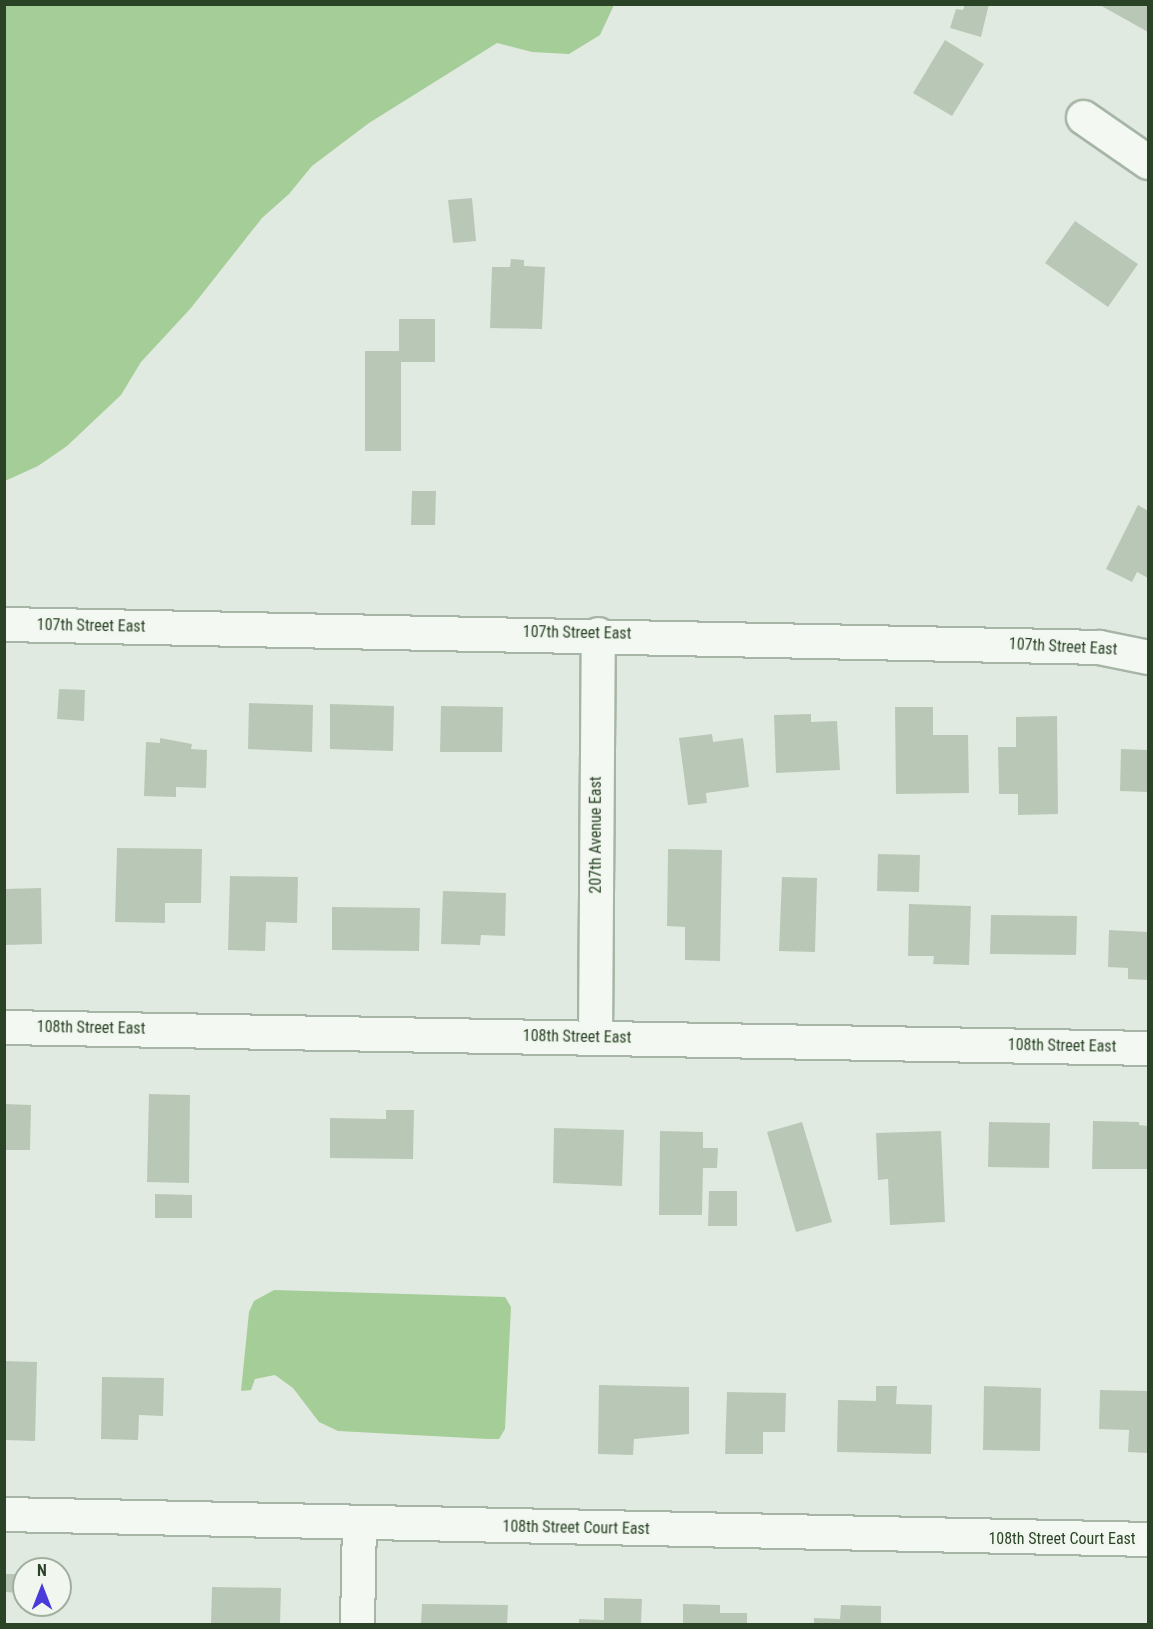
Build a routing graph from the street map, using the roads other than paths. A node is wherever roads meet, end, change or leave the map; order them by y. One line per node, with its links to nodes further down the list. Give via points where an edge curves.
1 (1083, 117): 2 (street)
2 (1149, 162)
3 (4, 624): 4 (street, 107th Street East)
4 (598, 633): 5 (street, 107th Street East, via 1099,647); 7 (street, 207th Avenue East)
5 (1149, 657)
6 (4, 1027): 7 (street, 108th Street East)
7 (595, 1037): 8 (street, 108th Street East)
8 (1149, 1048)
9 (4, 1514): 10 (street, 108th Street Court East)
10 (359, 1523): 11 (street, 108th Street Court East); 12 (street)
11 (1149, 1539)
12 (357, 1624)

